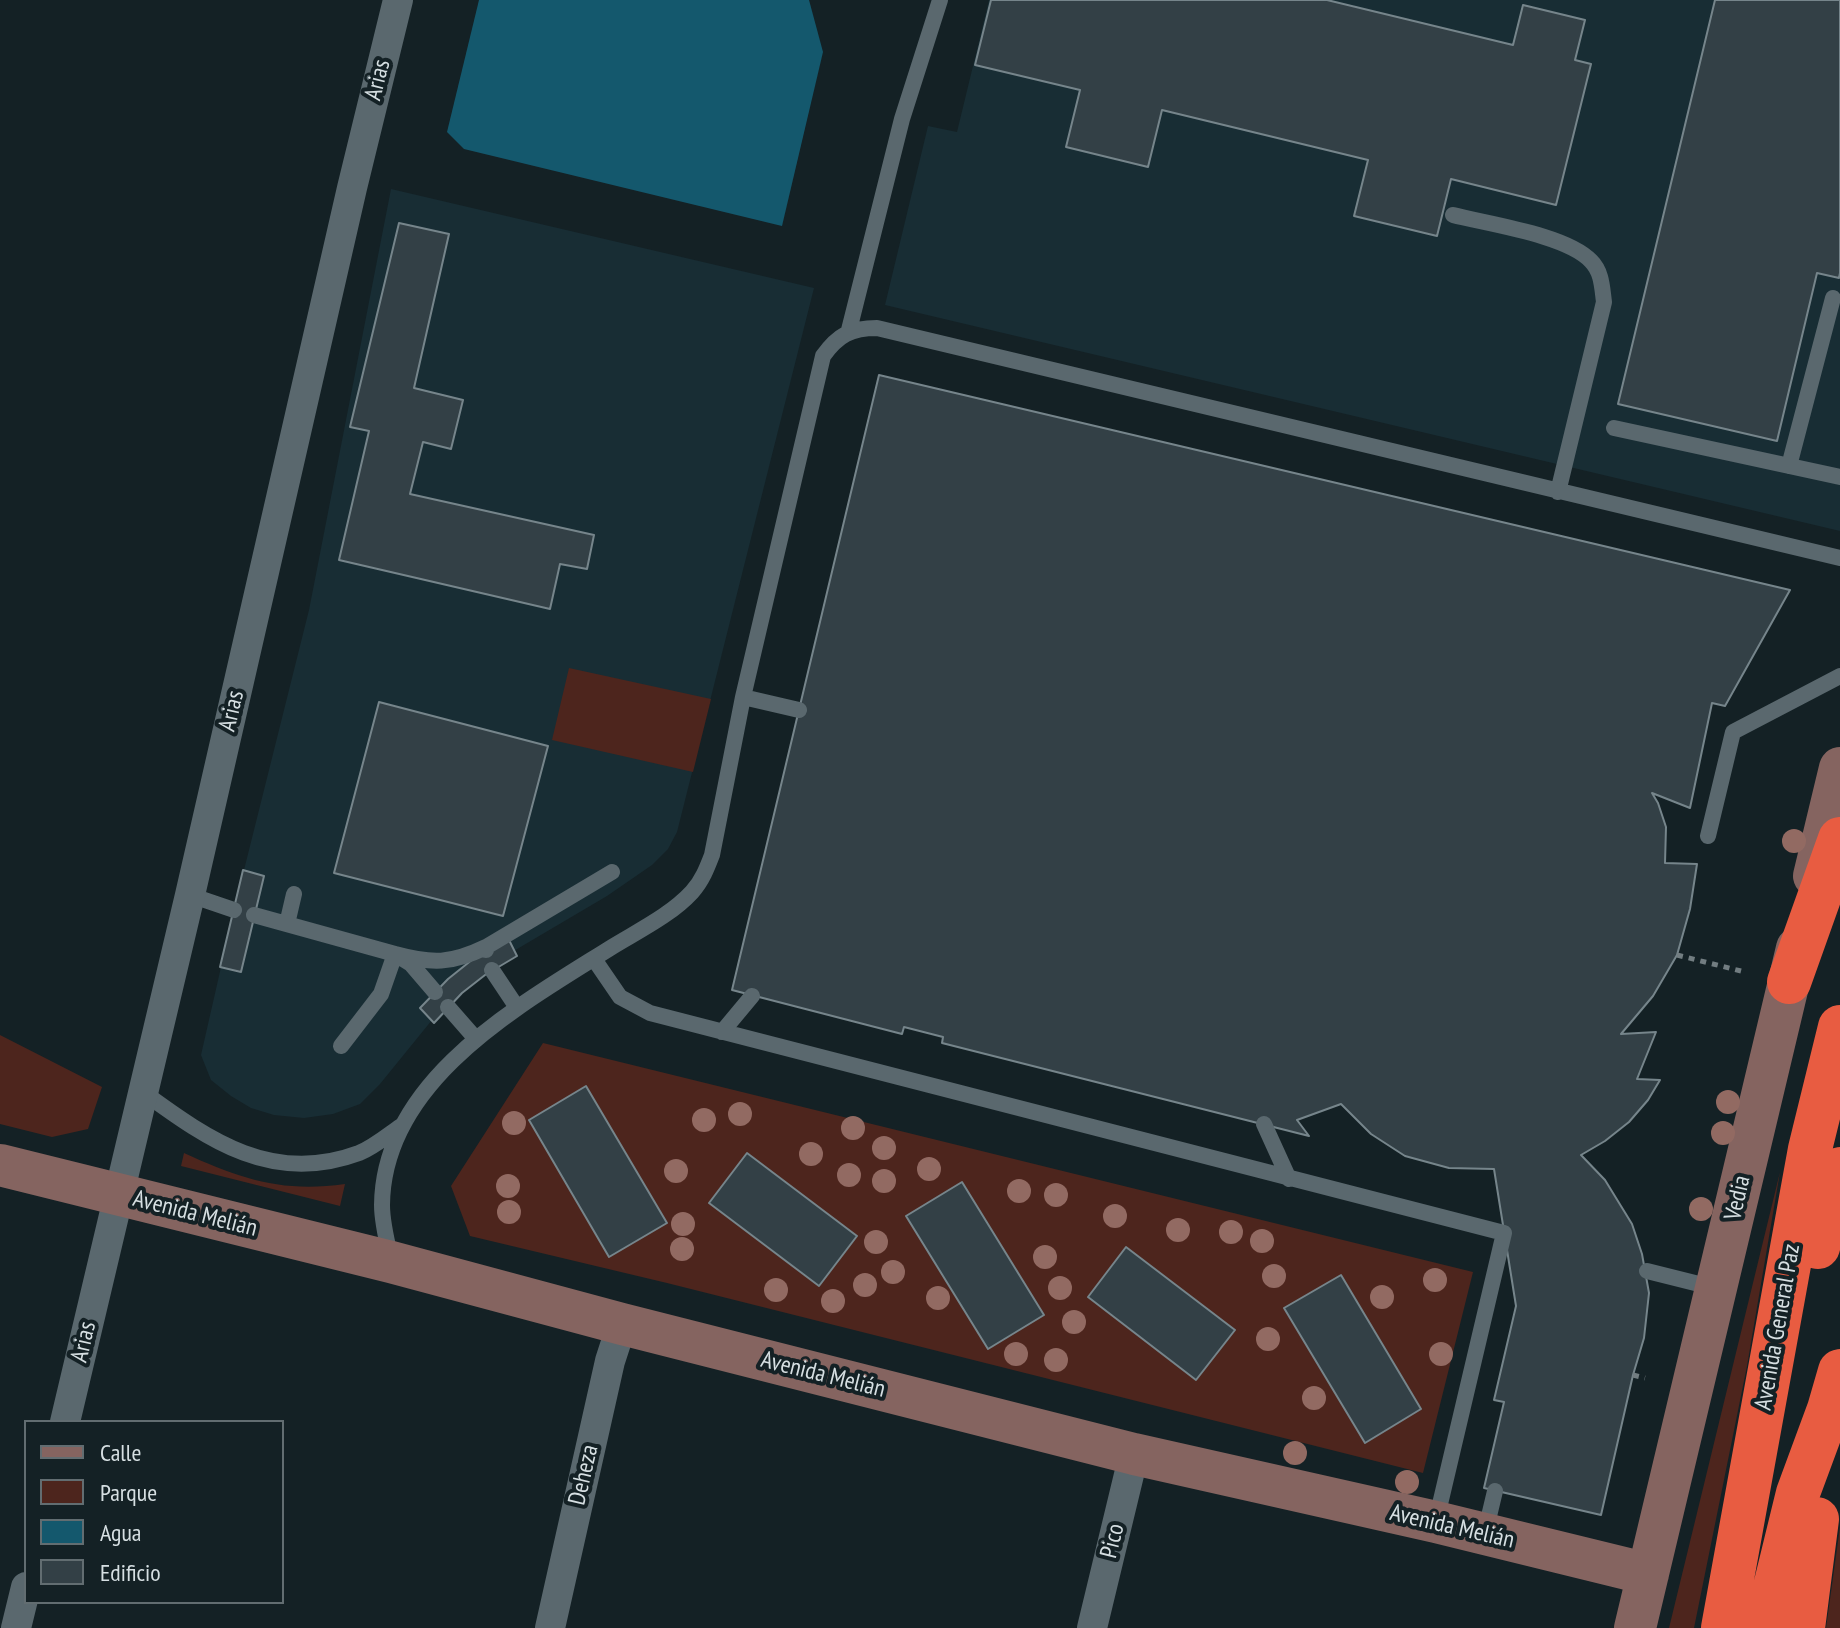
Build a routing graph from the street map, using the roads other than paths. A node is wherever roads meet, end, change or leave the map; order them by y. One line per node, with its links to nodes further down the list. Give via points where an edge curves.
1 (398, 0): 19 (street, Arias)
2 (940, 0): 5 (lane, via 902,119)
3 (1453, 215): 9 (lane, via 1558,241 1591,261 1601,278 1604,302)
4 (1833, 298): 7 (lane)
5 (849, 330): 9 (lane, via 877,328); 12 (lane, via 823,356)
6 (1614, 428): 7 (lane)
7 (1789, 466): 8 (lane)
8 (1840, 477)
9 (1558, 492): 10 (lane)
10 (1840, 558)
11 (1840, 676): 15 (lane, via 1733,732)
12 (743, 697): 13 (lane); 24 (lane, via 712,855 703,876 668,911)
13 (799, 710)
14 (1840, 768): 26 (street, Vedia)
15 (1708, 836)
16 (1840, 839): 26 (highway)
17 (612, 872): 23 (lane, via 486,948 455,960 420,961)
18 (294, 894): 22 (lane)
19 (190, 895): 20 (lane); 35 (street, Arias)
20 (234, 910)
21 (254, 915): 22 (lane)
22 (287, 924): 23 (lane)
23 (395, 954): 27 (lane); 34 (lane, via 381,994)
24 (594, 959): 29 (lane); 32 (lane, via 620,997 650,1013)
25 (492, 970): 29 (lane)
26 (1789, 982): 44 (street, Vedia)
27 (435, 992)
28 (752, 996): 32 (lane)
29 (516, 1006): 33 (lane)
30 (448, 1007): 33 (lane)
31 (1840, 1027): 50 (highway, Avenida General Paz, via 1810,1149)
32 (722, 1032): 40 (lane)
33 (476, 1039): 37 (lane, via 438,1074)
34 (341, 1046)
35 (143, 1092): 37 (lane, via 211,1140 280,1162 339,1159 362,1152); 41 (street, Arias)
36 (1264, 1124): 40 (lane)
37 (403, 1125): 42 (lane, via 383,1195)
38 (0, 1165): 41 (street, Avenida Melián)
39 (1840, 1169): 50 (highway)
40 (1289, 1179): 51 (lane, via 1504,1233)
41 (119, 1195): 42 (street, Avenida Melián); 47 (street, Arias)
42 (391, 1262): 45 (street, Avenida Melián)
43 (1647, 1271): 44 (lane)
44 (1717, 1289): 53 (street, Vedia)
45 (622, 1324): 48 (street, Avenida Melián); 56 (street, Deheza)
46 (1835, 1390): 60 (highway, via 1798,1493); 61 (highway)
47 (65, 1420)
48 (1134, 1454): 51 (street, Avenida Melián); 57 (street, Pico)
49 (1495, 1491): 52 (lane)
50 (1746, 1512): 59 (highway, Avenida General Paz)
51 (1436, 1522): 52 (street, Avenida Melián)
52 (1485, 1534): 53 (street, Avenida Melián)
53 (1648, 1574): 58 (street, Vedia)
54 (24, 1595): 55 (street)
55 (16, 1628)
56 (550, 1628)
57 (1092, 1628)
58 (1635, 1628)
59 (1723, 1628)
60 (1765, 1628)
61 (1803, 1628)

